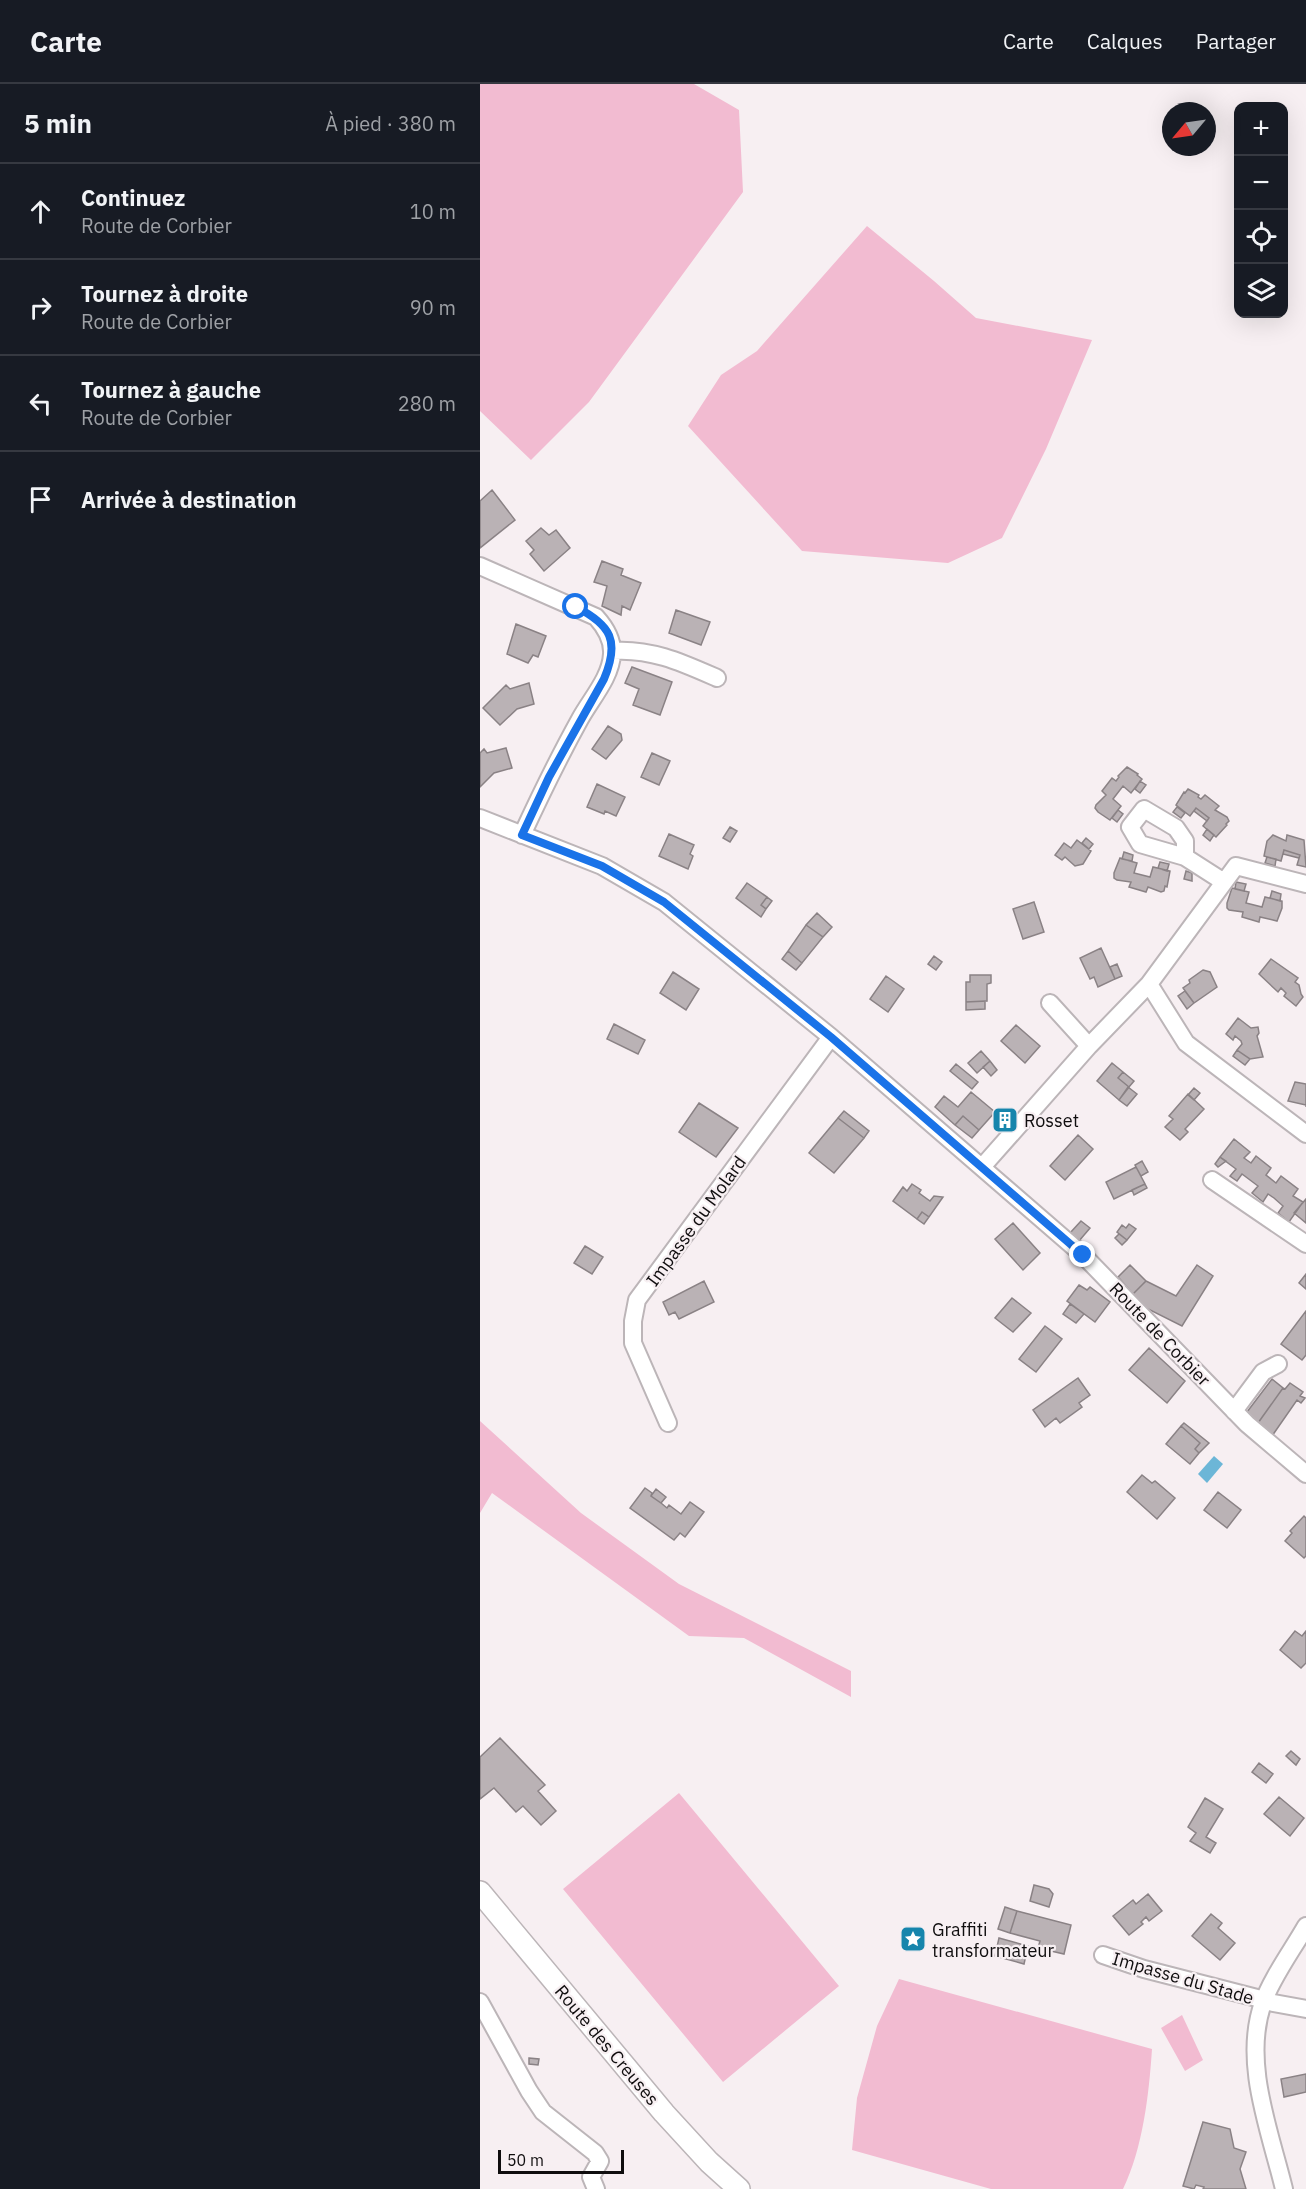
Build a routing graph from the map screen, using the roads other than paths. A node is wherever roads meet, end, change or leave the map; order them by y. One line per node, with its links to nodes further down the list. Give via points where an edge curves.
1 (480, 566): 2 (street, via 596,617 610,637)
2 (612, 651): 3 (street, via 639,650 669,657); 5 (street, via 604,679 549,777)
3 (717, 678)
4 (480, 818): 5 (street, Route de Corbier)
5 (522, 835): 11 (street, Route de Corbier, via 602,866 664,902)
6 (1185, 856): 7 (street)
7 (1224, 882): 8 (street, via 1236,866); 9 (street)
8 (1306, 884)
9 (1149, 984): 12 (street); 13 (street, via 1186,1043)
10 (1050, 1003): 12 (street)
11 (831, 1037): 14 (street, Route de Corbier); 19 (street, Impasse du Molard, via 637,1300 633,1343)
12 (1089, 1046): 14 (street)
13 (1306, 1134)
14 (982, 1167): 18 (street, Route de Corbier, via 1083,1255)
15 (1212, 1180): 16 (street)
16 (1306, 1244)
17 (1278, 1364): 18 (street, via 1263,1372)
18 (1234, 1411): 20 (street, Route de Corbier)
19 (668, 1423)
20 (1306, 1474)
21 (481, 1893): 28 (main road, Route des Creuses, via 664,2113)
22 (1306, 1926): 24 (street)
23 (1103, 1955): 24 (street, Impasse du Stade)
24 (1263, 2001): 26 (street, Impasse du Stade); 29 (street, via 1255,2034 1257,2082)
25 (480, 2002): 27 (street, via 543,2112 600,2161 591,2177)
26 (1306, 2009)
27 (596, 2189)
28 (739, 2189)
29 (1284, 2189)

